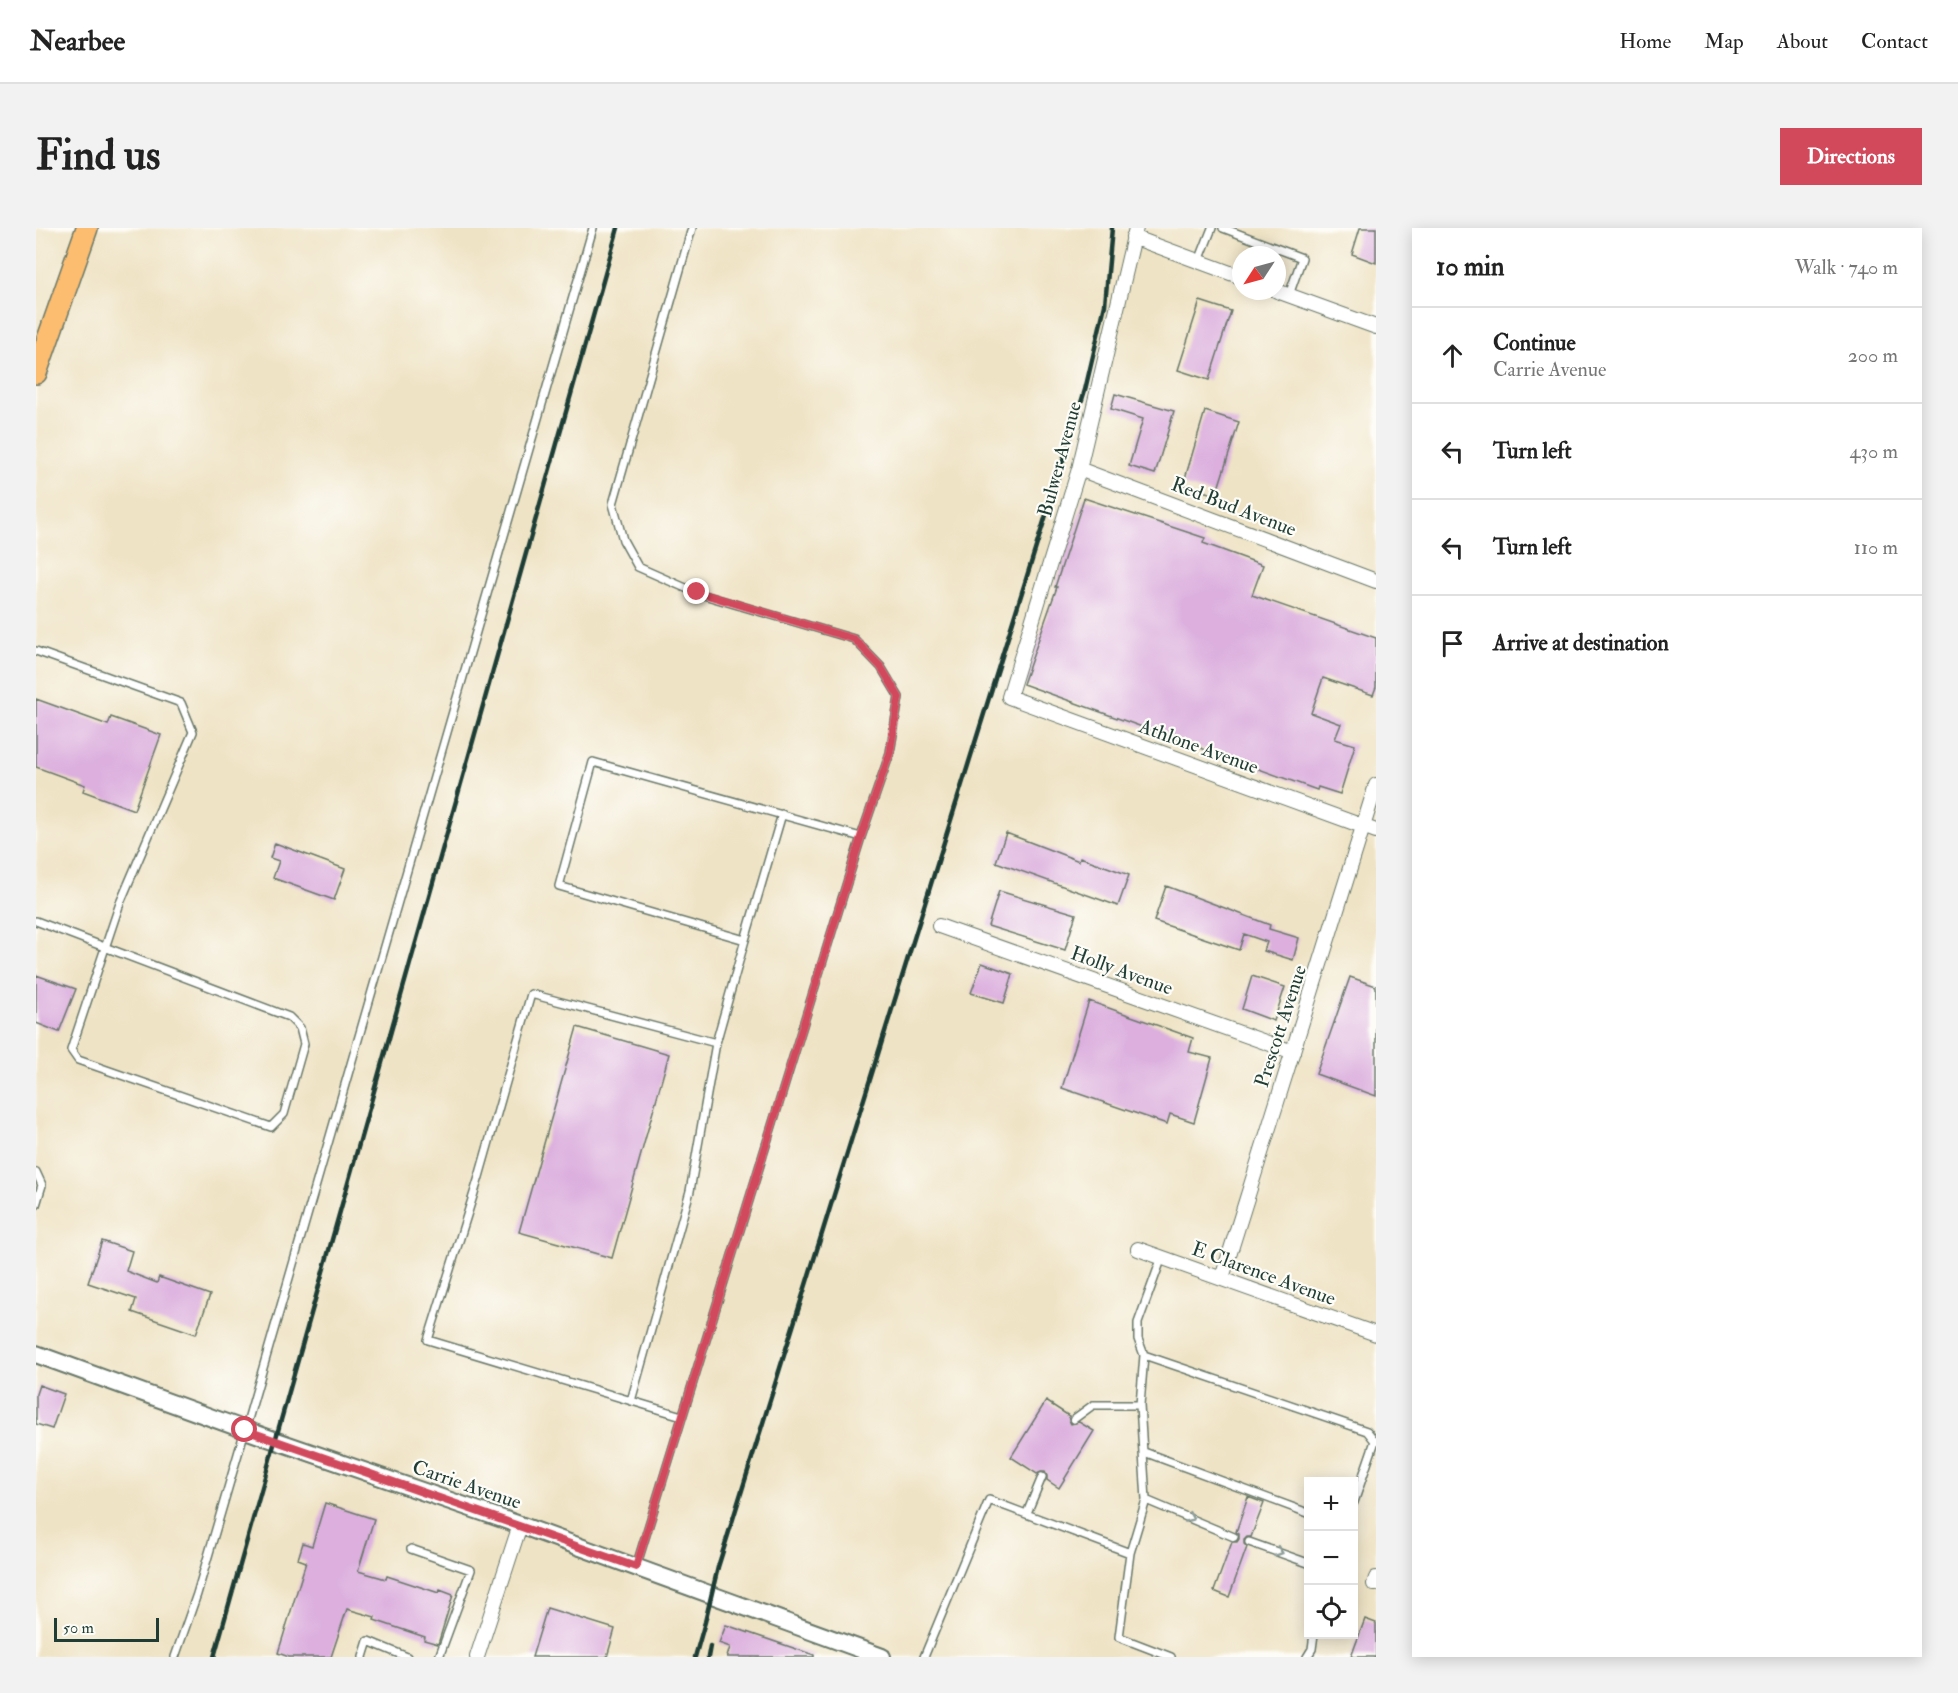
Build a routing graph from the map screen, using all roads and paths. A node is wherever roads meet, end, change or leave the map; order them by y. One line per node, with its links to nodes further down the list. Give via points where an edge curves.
1 (87, 228): 14 (main road)
2 (593, 228): 41 (lane)
3 (692, 228): 22 (lane, via 614,504 623,540 638,567 697,592 854,639 881,667 899,697 890,753)
4 (1212, 228): 9 (lane)
5 (1223, 228): 7 (lane)
6 (1135, 232): 9 (street); 15 (street, Bulwer Avenue)
7 (1270, 246)
8 (1286, 252): 11 (lane, via 1302,258)
9 (1199, 261): 10 (street)
10 (1232, 274)
11 (1286, 287)
12 (1286, 294): 13 (street)
13 (1376, 327)
14 (36, 373)
15 (1079, 469): 16 (street, Red Bud Avenue); 18 (street, Bulwer Avenue)
16 (1376, 580)
17 (36, 651): 26 (lane, via 181,703 193,732)
18 (1009, 697): 21 (street, Athlone Avenue)
19 (1376, 785): 21 (street, Prescott Avenue)
20 (782, 814): 22 (lane); 25 (lane); 25 (lane, via 594,762 559,886)
21 (1370, 829): 28 (street, Prescott Avenue)
22 (861, 837): 39 (lane)
23 (36, 921): 26 (lane)
24 (939, 926): 28 (street, Holly Avenue)
25 (745, 940): 27 (lane)
26 (105, 947): 26 (lane, via 289,1017 300,1028 304,1044 284,1114 271,1127 78,1060 71,1050)
27 (716, 1043): 37 (lane, via 690,1191); 37 (lane, via 531,994 428,1340)
28 (1293, 1052): 33 (street, Prescott Avenue)
29 (36, 1172): 30 (lane, via 42,1185)
30 (36, 1205)
31 (1138, 1249): 32 (street, E Clarence Avenue)
32 (1162, 1257): 33 (street, E Clarence Avenue); 36 (lane, via 1138,1323 1137,1339)
33 (1222, 1278): 34 (street, E Clarence Avenue)
34 (1376, 1334)
35 (36, 1354): 41 (street, Carrie Avenue)
36 (1144, 1355): 38 (lane); 44 (lane, via 1367,1431 1375,1441)
37 (631, 1401): 39 (lane)
38 (1140, 1405): 40 (lane, via 1093,1405); 42 (lane)
39 (682, 1416): 54 (lane)
40 (1074, 1419)
41 (245, 1430): 48 (street, Carrie Avenue); 56 (lane)
42 (1144, 1452): 45 (lane); 46 (lane)
43 (1042, 1477): 47 (lane)
44 (1358, 1488)
45 (1146, 1500): 49 (lane, one-way to 49); 52 (lane)
46 (1304, 1512)
47 (1027, 1513): 52 (lane); 62 (lane, via 989,1500)
48 (520, 1525): 54 (street, Carrie Avenue); 60 (street)
49 (1234, 1537)
50 (1249, 1542): 53 (lane, one-way to 53)
51 (411, 1549): 59 (lane, via 471,1570)
52 (1130, 1553): 63 (lane, via 1119,1637)
53 (1304, 1562)
54 (636, 1567): 61 (street, Carrie Avenue)
55 (1313, 1639): 64 (lane)
56 (175, 1657)
57 (363, 1657): 58 (lane, via 368,1641)
58 (407, 1657)
59 (440, 1657)
60 (477, 1657)
61 (882, 1657)
62 (924, 1657)
63 (1171, 1657)
64 (1307, 1657)

